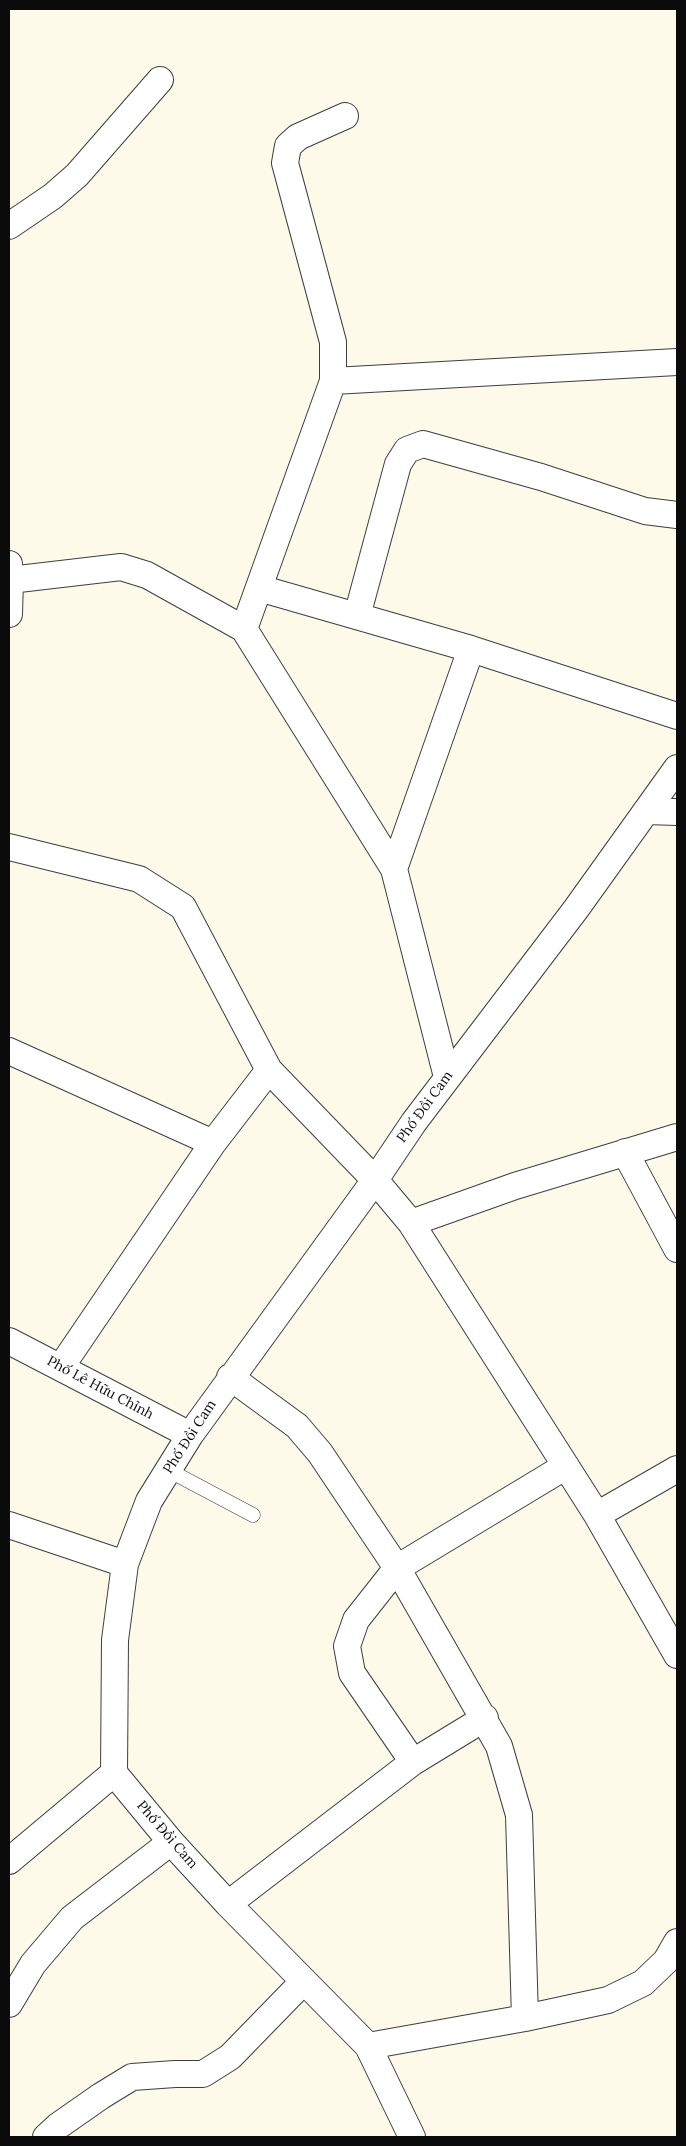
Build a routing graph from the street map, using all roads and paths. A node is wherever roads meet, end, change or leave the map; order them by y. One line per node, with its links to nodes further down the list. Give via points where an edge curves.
1 (160, 80): 3 (street, via 78,175)
2 (345, 116): 5 (street, via 298,137 288,146 285,163 333,342)
3 (9, 226)
4 (677, 362): 5 (street)
5 (333, 381): 8 (street)
6 (677, 515): 10 (street, via 645,511 541,477 423,444 407,450 398,464)
7 (10, 572): 9 (street); 11 (street, via 121,567 148,575)
8 (259, 588): 10 (street); 11 (street)
9 (9, 614)
10 (357, 616): 12 (street)
11 (244, 629): 18 (street)
12 (471, 649): 13 (street); 18 (street)
13 (677, 716)
14 (677, 768): 15 (street, Phố Đồi Cam)
15 (646, 811): 16 (street); 21 (street, Phố Đồi Cam, via 576,910)
16 (677, 812)
17 (9, 847): 20 (street, via 139,879 183,907)
18 (394, 869): 21 (street)
19 (9, 1051): 23 (street)
20 (269, 1070): 23 (street); 25 (street)
21 (446, 1077): 25 (street, Phố Đồi Cam)
22 (677, 1137): 24 (street)
23 (213, 1143): 29 (street)
24 (625, 1152): 26 (street); 27 (street)
25 (375, 1180): 26 (street); 30 (street, Phố Đồi Cam)
26 (411, 1223): 32 (street)
27 (677, 1249)
28 (9, 1341): 29 (street, Phố Lê Hữu Chỉnh)
29 (61, 1367): 31 (street, Phố Lê Hữu Chỉnh)
30 (230, 1377): 31 (street, Phố Đồi Cam); 39 (street, via 297,1426 320,1453)
31 (190, 1435): 34 (street, Phố Đồi Cam)
32 (566, 1466): 36 (street); 39 (street)
33 (677, 1469): 36 (street)
34 (168, 1470): 35 (lane); 38 (street, Phố Đồi Cam, via 149,1501)
35 (253, 1515)
36 (597, 1515): 40 (street)
37 (9, 1525): 38 (street)
38 (125, 1564): 43 (street, Phố Đồi Cam, via 115,1640)
39 (397, 1568): 41 (street); 42 (street, via 356,1620 347,1646 352,1673)
40 (677, 1655)
41 (485, 1718): 42 (street); 50 (street, via 499,1746 519,1815)
42 (413, 1762): 46 (street)
43 (114, 1773): 44 (street, Phố Đồi Cam); 45 (street)
44 (171, 1842): 46 (street, Phố Đồi Cam); 49 (street, via 72,1918 33,1964)
45 (9, 1861)
46 (228, 1904): 48 (street, Phố Đồi Cam)
47 (677, 1942): 50 (street, via 666,1961 643,1983 608,2000)
48 (304, 1982): 51 (street, Phố Đồi Cam); 52 (street, via 230,2057 203,2074 132,2077)
49 (9, 2004)
50 (524, 2018): 51 (street)
51 (368, 2046): 53 (street, Phố Đồi Cam)
52 (46, 2137)
53 (412, 2137)

